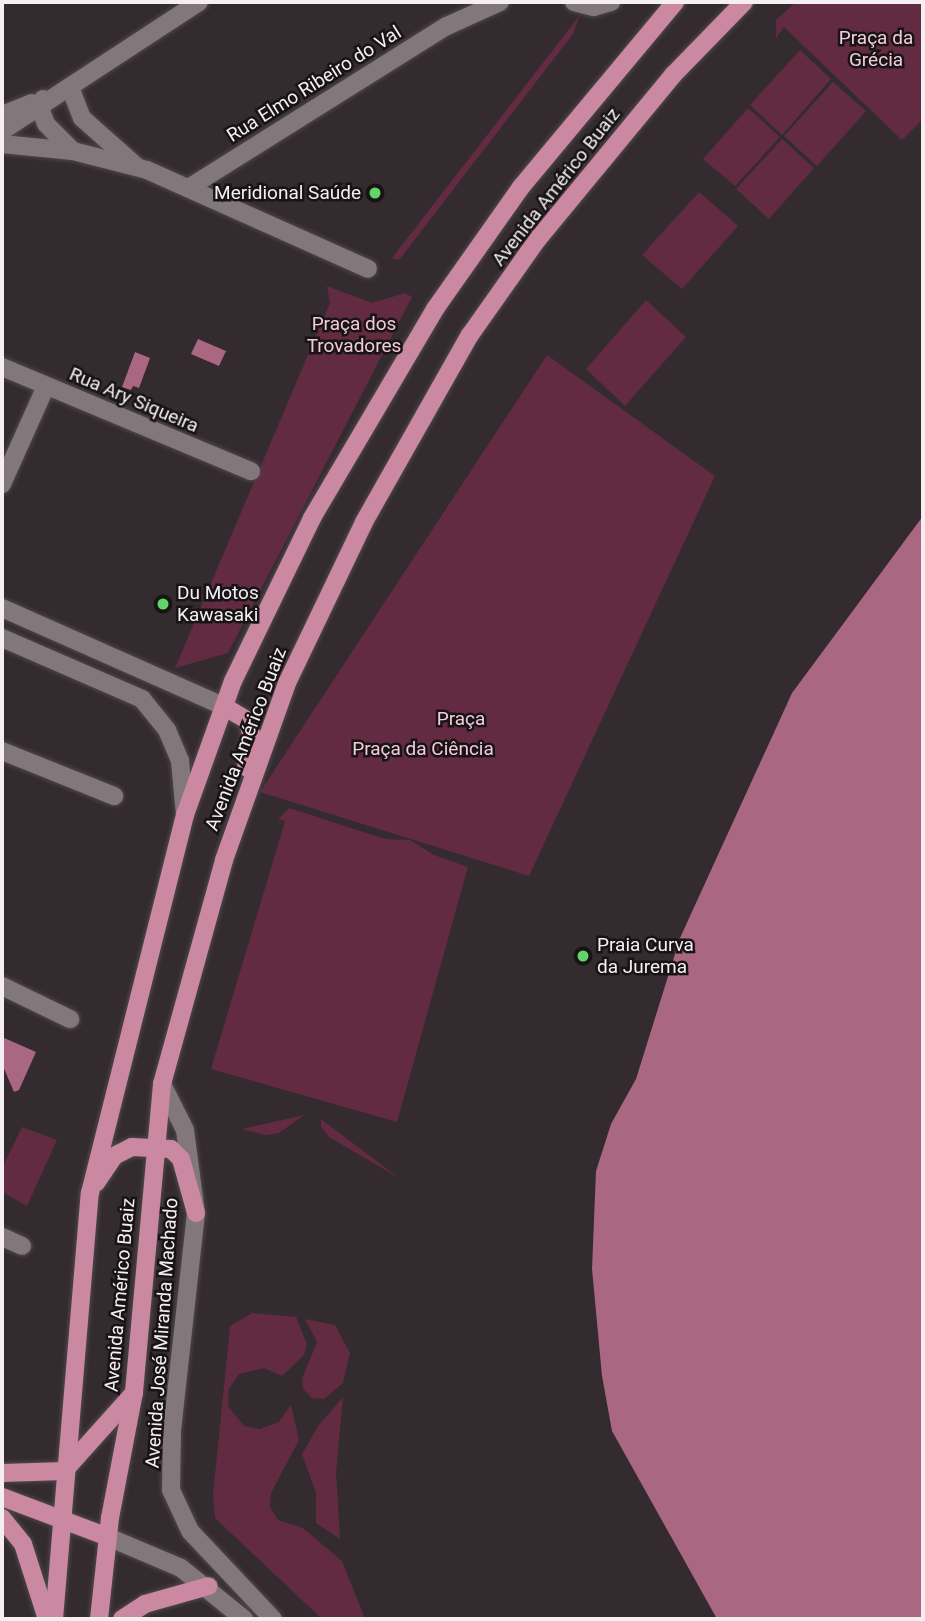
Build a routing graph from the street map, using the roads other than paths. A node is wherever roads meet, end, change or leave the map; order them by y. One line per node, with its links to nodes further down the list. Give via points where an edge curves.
1 (199, 2): 7 (street)
2 (500, 2): 14 (street, Rua Elmo Ribeiro do Val, via 447,26)
3 (574, 2): 4 (street, via 593,7)
4 (611, 2)
5 (675, 2): 22 (main road, Avenida Américo Buaiz, via 521,187 435,309 313,518)
6 (744, 2): 26 (main road, Avenida Américo Buaiz, via 673,75 537,240 436,389 364,522 286,683)
7 (70, 87): 8 (street); 13 (street, via 82,118)
8 (42, 104): 9 (street); 10 (street); 12 (street, via 46,124)
9 (2, 114)
10 (2, 131)
11 (2, 144): 12 (street)
12 (73, 151): 13 (street)
13 (139, 169): 14 (street)
14 (190, 187): 15 (street)
15 (368, 269)
16 (2, 367): 17 (street, Rua Ary Siqueira)
17 (46, 386): 18 (street, Rua Ary Siqueira); 19 (street)
18 (251, 471)
19 (2, 484)
20 (2, 608): 22 (street)
21 (2, 638): 25 (street, via 142,699 167,730 180,761)
22 (225, 707): 25 (main road, Avenida Américo Buaiz); 26 (main road, via 247,720 251,733)
23 (2, 751): 24 (street)
24 (114, 796)
25 (185, 815): 31 (main road, Avenida Américo Buaiz)
26 (224, 860): 29 (main road, Avenida Américo Buaiz)
27 (2, 986): 28 (street)
28 (70, 1019)
29 (162, 1084): 30 (main road, Avenida Américo Buaiz); 32 (street, Avenida José Miranda Machado, via 185,1130)
30 (154, 1147): 31 (main road, via 132,1147 114,1156); 32 (main road, via 171,1149 181,1159); 35 (main road, Avenida Américo Buaiz)
31 (90, 1193): 36 (main road, Avenida Américo Buaiz)
32 (195, 1213): 43 (street, Avenida José Miranda Machado, via 172,1432 171,1490 190,1531)
33 (2, 1237): 34 (street)
34 (22, 1246)
35 (134, 1392): 36 (main road); 41 (main road, Avenida Américo Buaiz)
36 (64, 1471): 37 (main road); 40 (main road, Avenida Américo Buaiz)
37 (2, 1473)
38 (2, 1497): 40 (main road)
39 (2, 1518): 44 (main road, via 23,1544)
40 (59, 1520): 41 (main road); 45 (main road, Avenida Américo Buaiz)
41 (108, 1536): 42 (street, via 181,1568); 46 (main road, Avenida Américo Buaiz)
42 (209, 1586): 43 (street); 47 (main road, via 145,1604)
43 (250, 1612): 48 (street)
44 (47, 1619)
45 (54, 1619)
46 (99, 1619)
47 (122, 1619)
48 (273, 1619)

